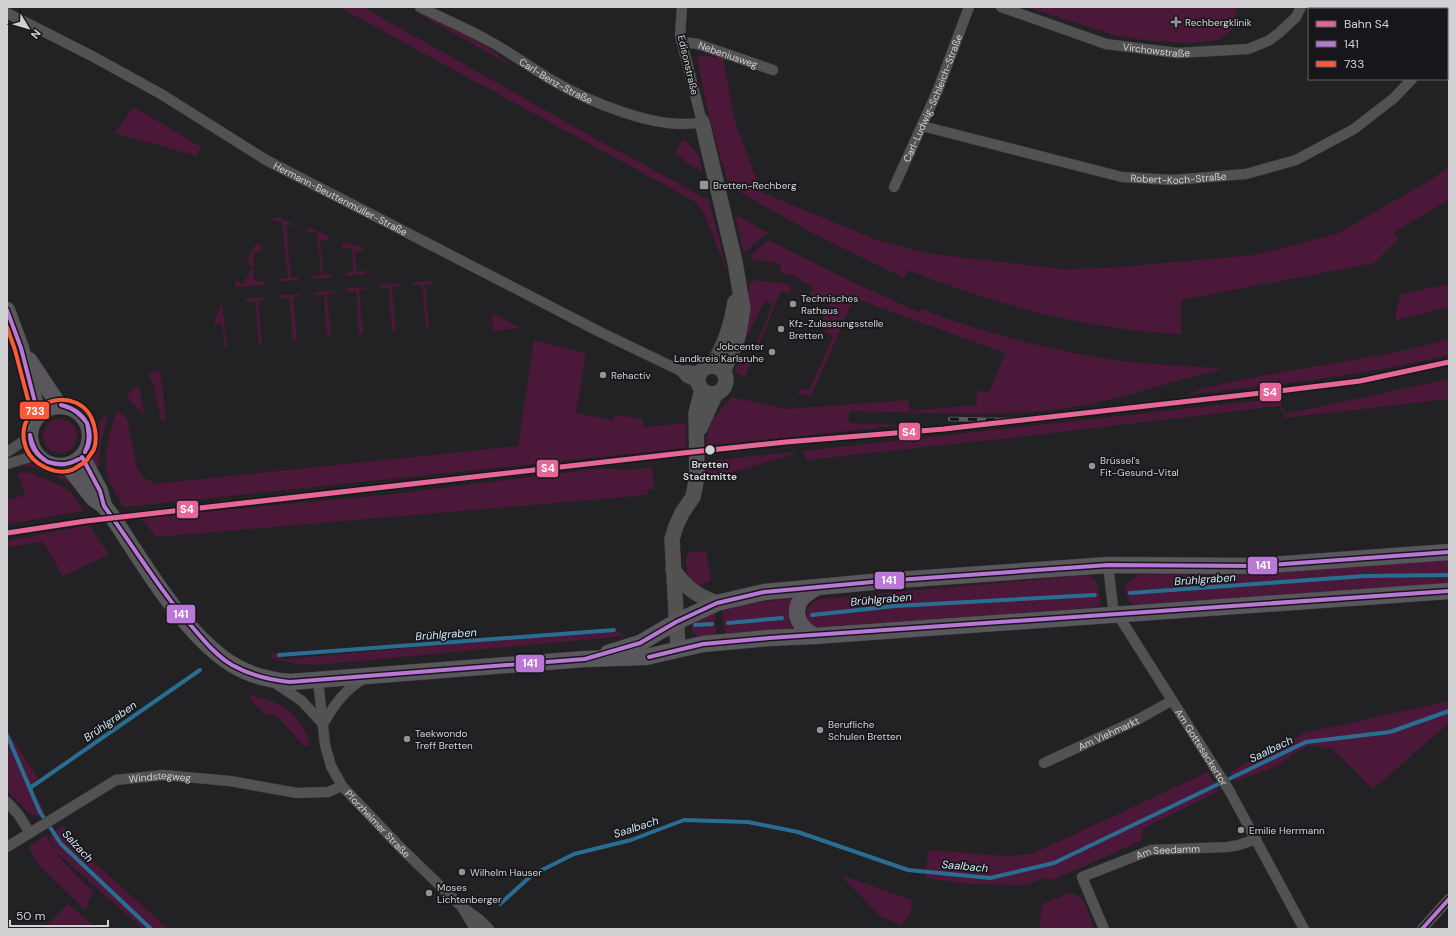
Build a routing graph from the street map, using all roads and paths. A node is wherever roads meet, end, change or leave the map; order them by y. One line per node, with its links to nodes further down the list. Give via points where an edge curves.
1 (420, 7): 10 (street, Carl-Benz-Straße, via 463,26 552,80 606,105 676,124)
2 (682, 7): 7 (street, Edisonstraße)
3 (969, 7): 11 (street, Carl-Ludwig-Schleich-Straße)
4 (1001, 7): 5 (street, Virchowstraße, via 1106,44 1177,53 1248,49 1268,42 1296,17)
5 (1301, 7)
6 (7, 13): 15 (street, Hermann-Beuttenmüller-Straße, via 161,94 266,160 600,332 681,371 687,370)
7 (682, 42): 8 (street, Nebeniusweg, via 698,44); 10 (street, Edisonstraße)
8 (773, 70)
9 (1411, 80): 11 (street, Robert-Koch-Straße, via 1394,98 1354,129 1296,160 1246,174 1173,180 1122,177)
10 (702, 122): 15 (street, via 743,309 735,344)
11 (922, 126): 12 (street, Carl-Ludwig-Schleich-Straße)
12 (894, 187)
13 (7, 310): 14 (main road)
14 (21, 348): 16 (main road); 17 (main road)
15 (708, 379): 27 (street, via 698,432 698,476 693,497 676,526 672,539)
16 (59, 405): 17 (main road); 21 (main road, via 77,410 89,425 90,442)
17 (38, 414): 18 (main road, via 32,425)
18 (30, 437): 19 (street); 20 (main road)
19 (7, 452)
20 (37, 454): 22 (street); 23 (main road, via 50,464)
21 (82, 457): 23 (main road); 24 (main road, via 100,491)
22 (7, 464)
23 (67, 465): 24 (main road, via 93,498)
24 (104, 506): 37 (main road, via 177,611 215,653 251,674)
25 (1449, 552): 26 (main road, via 1257,566)
26 (1108, 565): 28 (main road); 31 (street, Am Gottesackertor, via 1113,607)
27 (673, 570): 30 (street, via 695,594); 32 (street)
28 (817, 587): 30 (main road, via 764,592); 33 (main road, via 804,596 798,605 797,616 805,631)
29 (1449, 591): 31 (main road)
30 (717, 603): 32 (main road)
31 (1118, 616): 33 (main road); 39 (street, Am Gottesackertor)
32 (676, 622): 34 (street); 35 (main road, via 640,643)
33 (814, 636): 34 (main road, via 703,644)
34 (678, 650): 35 (main road, via 646,657)
35 (585, 659): 36 (main road)
36 (371, 676): 38 (main road); 40 (street, via 349,688)
37 (270, 680): 38 (main road); 40 (street, via 302,702)
38 (318, 680): 40 (street, Pforzheimer Straße)
39 (1171, 701): 41 (street, Am Viehmarkt); 45 (street, Am Gottesackertor, via 1229,790)
40 (323, 724): 42 (street, Pforzheimer Straße, via 331,766)
41 (1044, 764)
42 (342, 786): 44 (street, Windstegweg, via 328,792 297,792 230,781 163,775 116,780); 48 (street, Pforzheimer Straße)
43 (7, 802): 44 (street)
44 (30, 833): 46 (street, Windstegweg)
45 (1256, 839): 51 (street, Am Seedamm, via 1228,847 1151,850 1082,878); 52 (street, Am Gottesackertor)
46 (7, 847)
47 (1449, 899): 53 (street)
48 (461, 906): 49 (street, Pforzheimer Straße); 50 (street, Pforzheimer Straße)
49 (475, 929)
50 (489, 929)
51 (1104, 929)
52 (1304, 929)
53 (1422, 929)

